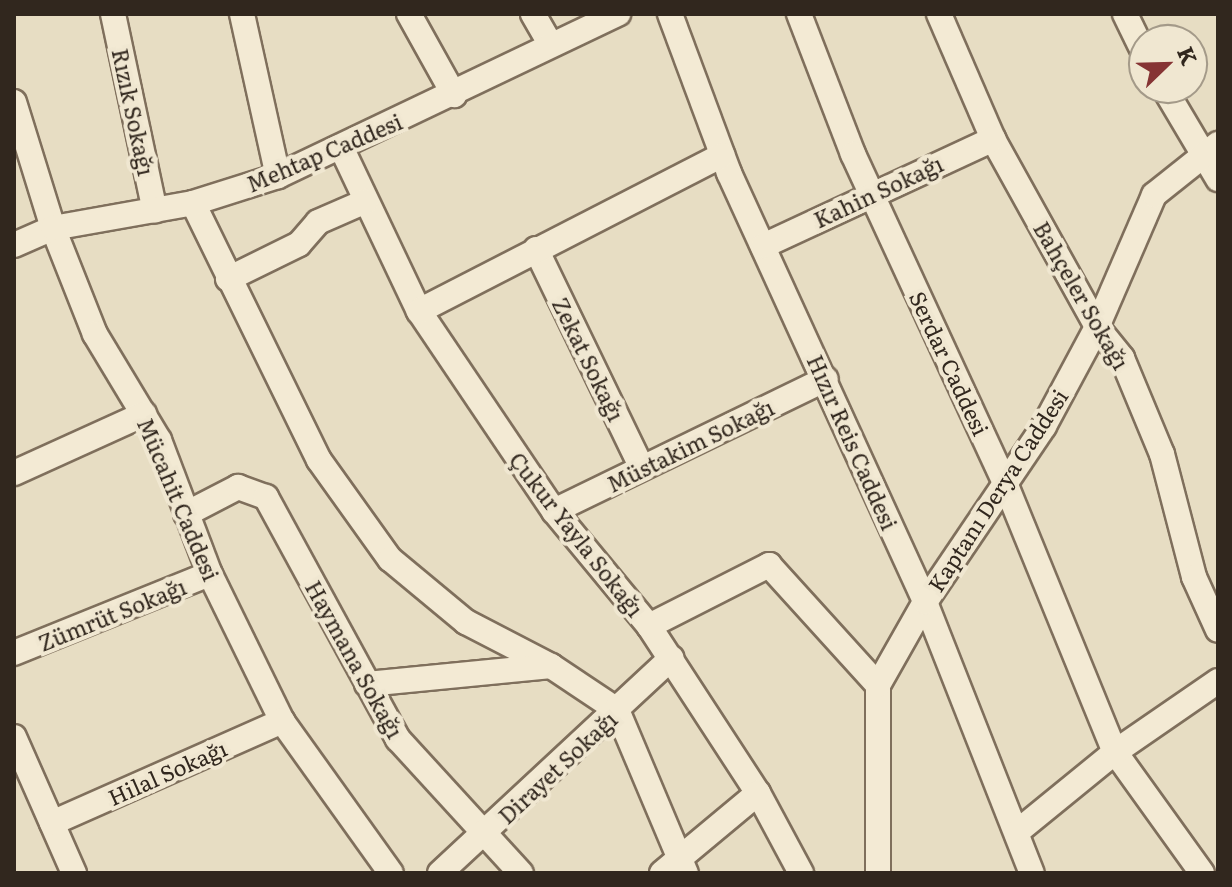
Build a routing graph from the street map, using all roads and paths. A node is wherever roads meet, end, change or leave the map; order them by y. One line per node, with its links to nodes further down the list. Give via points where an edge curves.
1 (113, 14): 22 (street, Rızık Sokağı)
2 (242, 14): 17 (street)
3 (409, 14): 10 (street)
4 (533, 14): 9 (street)
5 (618, 14): 9 (street, Mehtap Caddesi)
6 (670, 14): 16 (street, Hızır Reis Caddesi)
7 (799, 14): 19 (street, Serdar Caddesi)
8 (939, 14): 13 (street, Bahçeler Sokağı)
9 (550, 43): 10 (street, Mehtap Caddesi)
10 (454, 95): 14 (street, Mehtap Caddesi)
11 (14, 102): 23 (street, Mücahit Caddesi)
12 (1176, 104): 15 (street)
13 (993, 139): 19 (street, Kahin Sokağı); 29 (street, Bahçeler Sokağı)
14 (341, 147): 17 (street, Mehtap Caddesi); 20 (street, Çukur Yayla Sokağı)
15 (1210, 149): 18 (street); 29 (street, Kaptanı Derya Caddesi, via 1154,195)
16 (722, 155): 25 (street, Hızır Reis Caddesi); 26 (street)
17 (278, 176): 21 (street, Mehtap Caddesi)
18 (1218, 179)
19 (871, 192): 25 (street, Kahin Sokağı); 34 (street, Serdar Caddesi)
20 (366, 201): 27 (street, via 318,222 299,244); 28 (street, Çukur Yayla Sokağı)
21 (193, 203): 22 (street, Mehtap Caddesi); 27 (street)
22 (155, 211): 23 (street, Mehtap Caddesi)
23 (53, 228): 24 (street, Mehtap Caddesi); 31 (street, Mücahit Caddesi, via 95,334)
24 (14, 245)
25 (763, 246): 30 (street, Hızır Reis Caddesi)
26 (536, 249): 28 (street); 32 (street, Zekat Sokağı)
27 (228, 279): 43 (street, via 319,460 390,559 466,622)
28 (419, 311): 35 (street, Çukur Yayla Sokağı)
29 (1097, 327): 34 (street, Kaptanı Derya Caddesi); 40 (street, Bahçeler Sokağı, via 1122,358 1162,454 1194,577)
30 (826, 379): 32 (street, Müstakim Sokağı); 38 (street, Hızır Reis Caddesi)
31 (144, 414): 33 (street); 36 (street, Mücahit Caddesi)
32 (642, 468): 35 (street, Müstakim Sokağı)
33 (14, 473)
34 (1005, 483): 38 (street, Kaptanı Derya Caddesi); 50 (street, Serdar Caddesi)
35 (554, 511): 39 (street, Çukur Yayla Sokağı)
36 (186, 514): 37 (street, Mücahit Caddesi); 45 (street, Haymana Sokağı, via 238,487 266,497)
37 (210, 574): 41 (street, Zümrüt Sokağı); 48 (street, Mücahit Caddesi)
38 (925, 602): 46 (street, Kaptanı Derya Caddesi); 53 (street, Hızır Reis Caddesi)
39 (649, 626): 42 (street, Çukur Yayla Sokağı); 46 (street, via 769,565)
40 (1218, 630)
41 (14, 653)
42 (671, 658): 47 (street, Dirayet Sokağı); 51 (street, Çukur Yayla Sokağı)
43 (551, 666): 45 (street); 47 (street)
44 (1218, 681): 50 (street)
45 (367, 684): 54 (street, Haymana Sokağı, via 398,739)
46 (878, 685): 61 (street, Kaptanı Derya Caddesi)
47 (617, 710): 54 (street, Dirayet Sokağı); 55 (street)
48 (282, 721): 52 (street, Hilal Sokağı); 56 (street, Mücahit Caddesi)
49 (14, 737): 52 (street)
50 (1115, 752): 53 (street); 63 (street, Serdar Caddesi)
51 (758, 793): 55 (street); 60 (street, Çukur Yayla Sokağı)
52 (52, 823): 57 (street)
53 (1017, 832): 62 (street, Hızır Reis Caddesi)
54 (485, 834): 58 (street, Dirayet Sokağı); 59 (street, Haymana Sokağı)
55 (676, 868)
56 (380, 870)
57 (74, 873)
58 (440, 873)
59 (521, 873)
60 (801, 873)
61 (878, 873)
62 (1032, 873)
63 (1202, 873)

